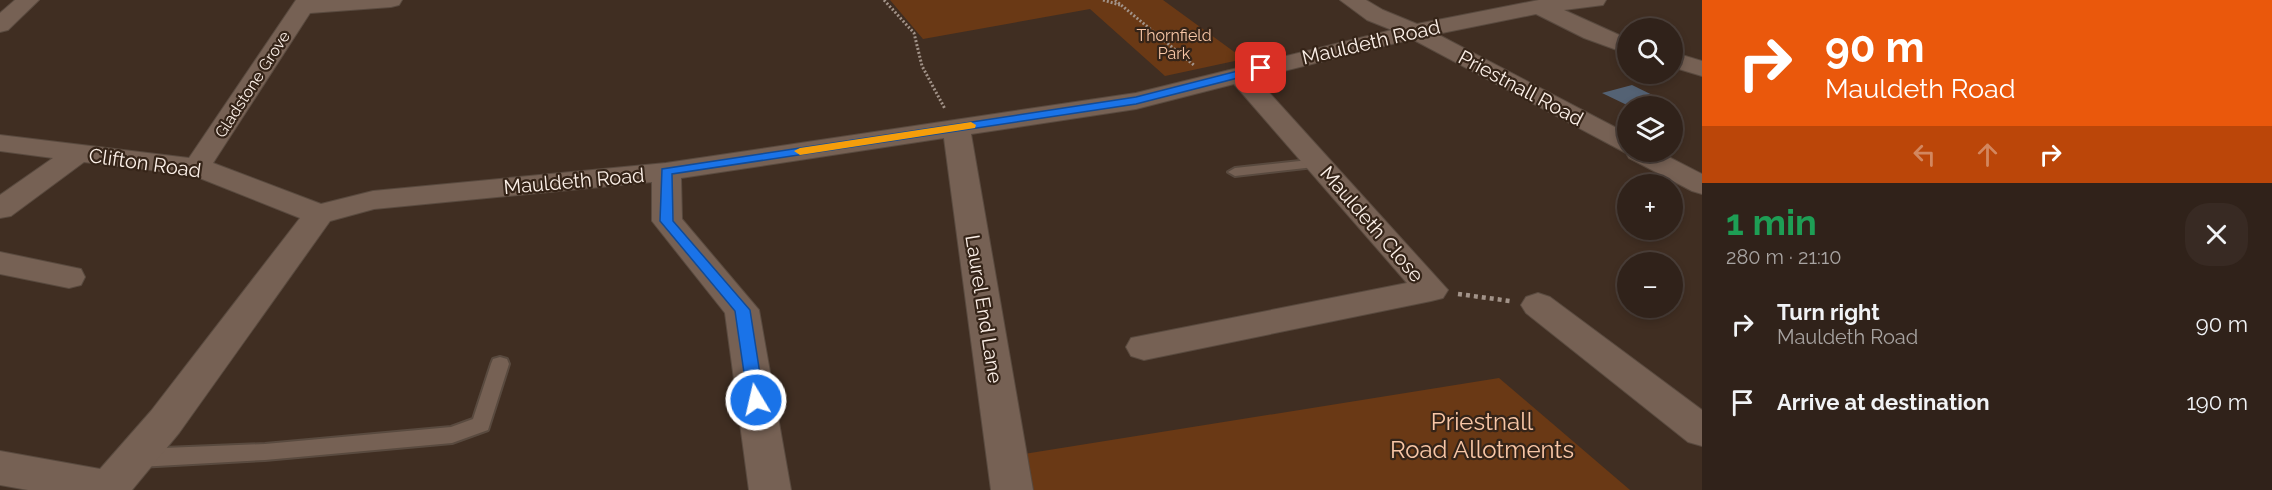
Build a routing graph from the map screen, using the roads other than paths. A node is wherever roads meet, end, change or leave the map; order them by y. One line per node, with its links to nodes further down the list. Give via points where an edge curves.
1 (28, 0): 7 (street)
2 (391, 0): 5 (street)
3 (1351, 0): 9 (street, Priestnall Road)
4 (1595, 0): 6 (street, Mauldeth Road)
5 (305, 3): 21 (street, Gladstone Grove)
6 (1539, 7): 8 (street); 9 (street, Mauldeth Road)
7 (0, 25)
8 (1595, 30): 10 (street); 11 (street)
9 (1415, 31): 14 (street, Mauldeth Road); 16 (street, Priestnall Road)
10 (1561, 35)
11 (1617, 41)
12 (1683, 62): 13 (street)
13 (1702, 69)
14 (1226, 77): 15 (street, Mauldeth Road, via 1136,101); 20 (street, Mauldeth Close)
15 (956, 128): 22 (street, Mauldeth Road); 37 (street, Laurel End Lane)
16 (1617, 139)
17 (0, 143): 18 (street, Clifton Road)
18 (78, 153): 21 (street, Clifton Road); 25 (street)
19 (1658, 162): 24 (street)
20 (1318, 163): 23 (lane); 30 (street, Mauldeth Close, via 1431,290)
21 (197, 167): 26 (street, Clifton Road)
22 (666, 172): 26 (street, Mauldeth Road, via 373,200); 36 (street, via 667,221 742,310)
23 (1235, 172)
24 (1702, 185)
25 (0, 209)
26 (319, 214): 33 (street)
27 (0, 263): 28 (street)
28 (69, 277)
29 (1538, 305): 32 (street)
30 (1144, 347)
31 (500, 364): 33 (lane, via 481,424 452,435 265,452)
32 (1702, 431)
33 (135, 458): 35 (street)
34 (0, 468): 35 (street)
35 (108, 489)
36 (770, 490)
37 (1012, 490)

